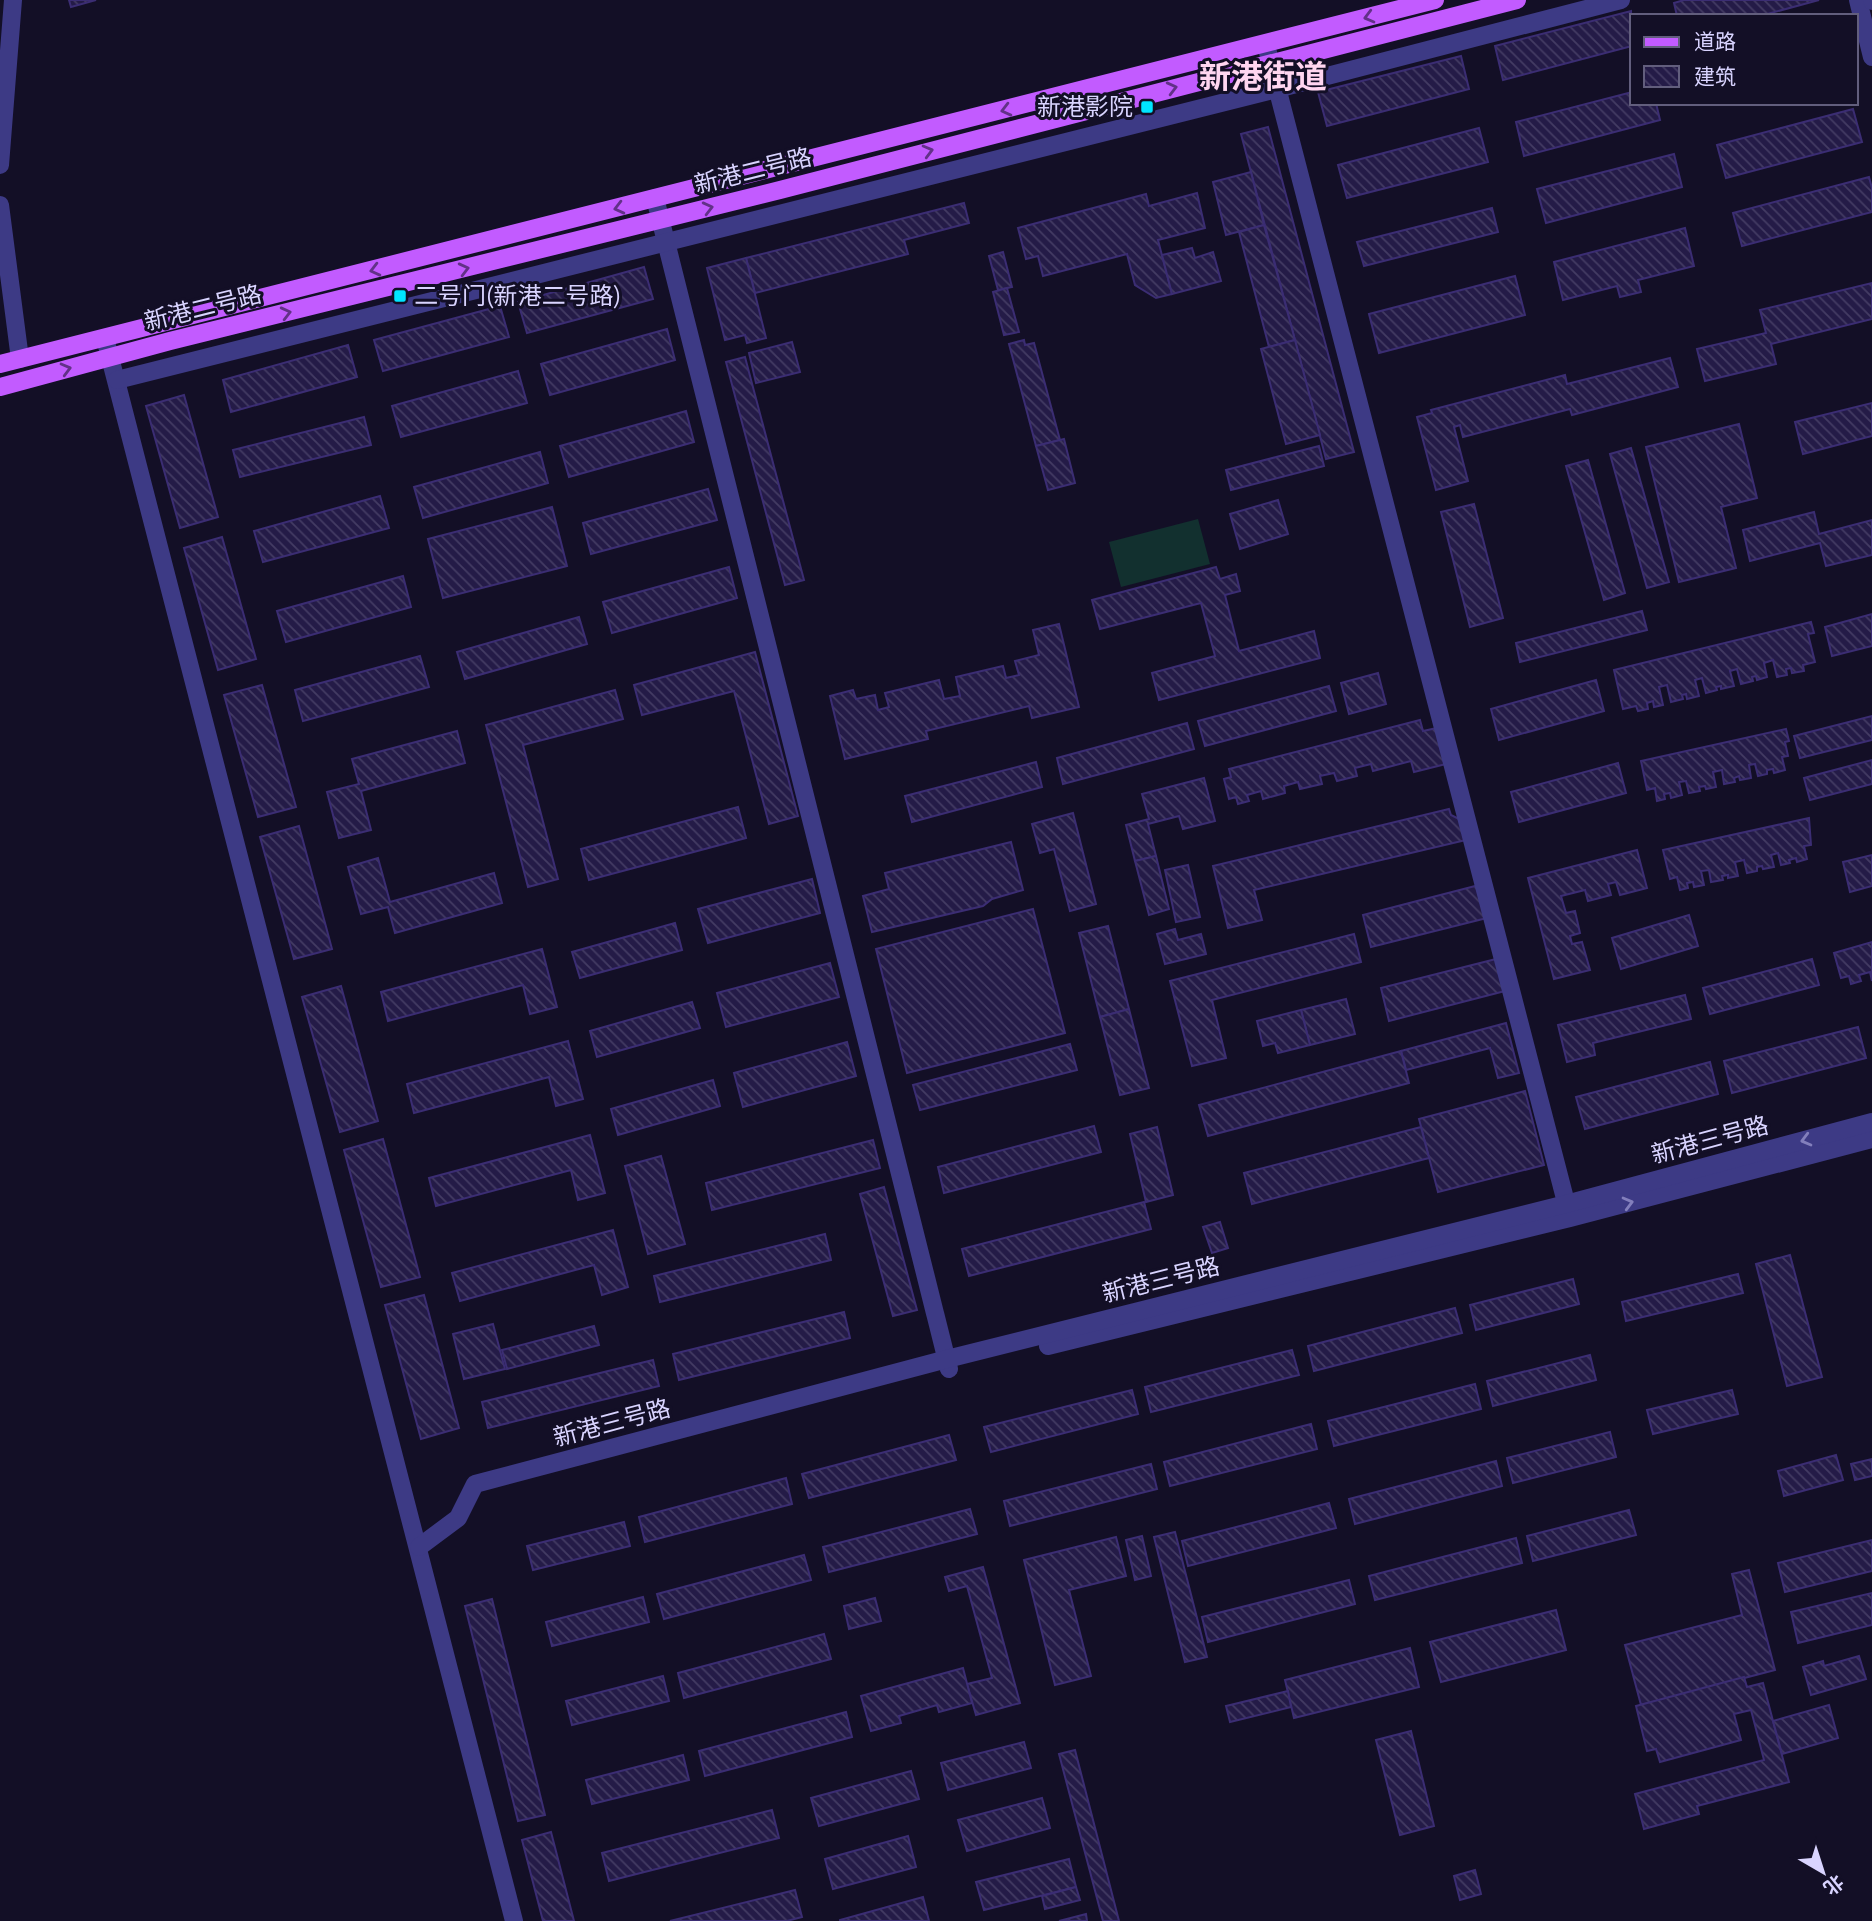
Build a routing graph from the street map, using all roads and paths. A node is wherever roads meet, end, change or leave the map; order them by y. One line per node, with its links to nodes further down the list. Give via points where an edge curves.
1 (13, 0): 10 (street)
2 (1435, 0): 6 (main road, 新港二号路, one-way to 6)
3 (1517, 0): 8 (main road, 新港二号路)
4 (1620, 0): 9 (street)
5 (1858, 0): 7 (street)
6 (1265, 45): 8 (street); 11 (main road, 新港二号路, one-way to 11)
7 (1872, 57)
8 (1270, 63): 9 (street); 13 (main road, 新港二号路, one-way to 8)
9 (1277, 89): 14 (street); 23 (street)
10 (0, 165)
11 (655, 198): 13 (street); 15 (main road, 新港二号路, one-way to 15)
12 (0, 205): 17 (street)
13 (661, 220): 14 (street); 16 (main road, 新港二号路, one-way to 13)
14 (666, 242): 19 (street); 24 (street)
15 (106, 338): 16 (street); 17 (main road, 新港二号路)
16 (110, 357): 19 (street); 20 (main road, 新港二号路, one-way to 16)
17 (20, 359): 18 (main road, 新港二号路)
18 (0, 365)
19 (117, 380): 25 (street)
20 (0, 387)
21 (1872, 1122): 23 (street, 新港三号路, one-way to 23)
22 (1872, 1139): 23 (street, 新港三号路, one-way to 22)
23 (1568, 1211): 24 (street, 新港三号路)
24 (948, 1365): 25 (street, 新港三号路, via 475,1484 458,1518)
25 (419, 1547): 26 (street)
26 (514, 1921)

